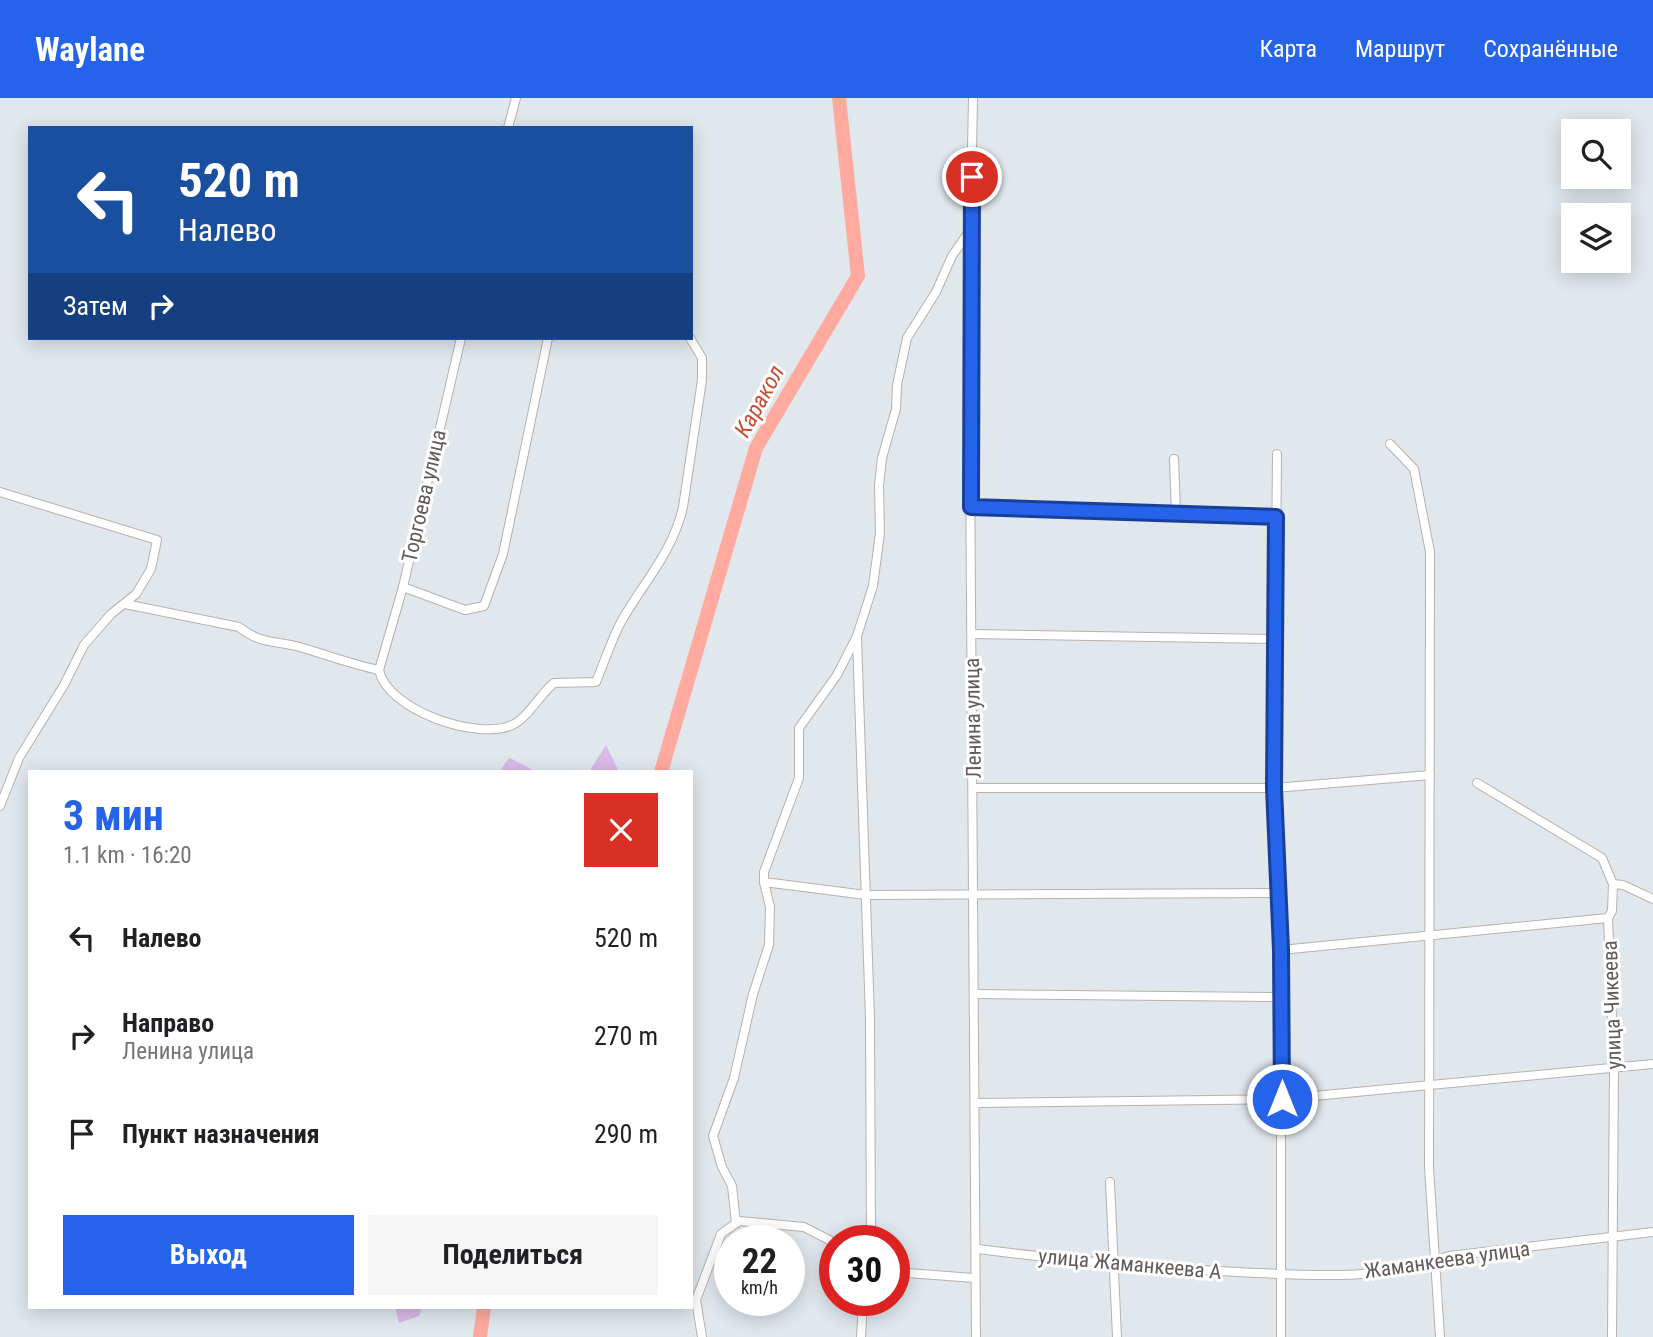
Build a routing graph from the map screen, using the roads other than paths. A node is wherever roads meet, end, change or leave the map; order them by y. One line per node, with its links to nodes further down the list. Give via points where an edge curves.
1 (516, 98): 3 (street)
2 (973, 98): 4 (street, Ленина улица)
3 (509, 126)
4 (971, 229): 12 (street, Ленина улица); 18 (street, via 907,338 896,409 882,458 877,562)
5 (461, 340): 15 (street, Торгоева улица)
6 (548, 340): 15 (street, via 503,554 484,606 465,610)
7 (691, 340): 20 (street, via 702,358 702,380 679,526 621,623 596,682 554,683 515,724 483,727 453,723 413,709 394,698 381,683)
8 (1390, 444): 21 (street, via 1414,469 1430,552)
9 (1277, 454): 14 (street)
10 (1174, 459): 13 (street)
11 (0, 492): 16 (street, via 157,540 150,569)
12 (971, 507): 13 (street); 17 (street, Ленина улица)
13 (1176, 513): 14 (street)
14 (1276, 517): 19 (street)
15 (403, 586): 20 (street, Торгоева улица)
16 (125, 604): 20 (street, via 239,627 254,639); 25 (street, via 84,645 19,758)
17 (972, 634): 19 (street); 23 (street, Ленина улица)
18 (857, 636): 26 (street, via 837,675 799,729 799,778 769,855); 30 (street)
19 (1275, 639): 24 (street)
20 (379, 670)
21 (1430, 775): 24 (street); 33 (street)
22 (1477, 783): 27 (street, via 1602,858)
23 (974, 788): 24 (street); 28 (street, Ленина улица)
24 (1274, 788): 29 (street)
25 (0, 806)
26 (764, 882): 30 (street); 43 (street, via 770,907 769,945 734,1078 713,1136 732,1186)
27 (1613, 884): 31 (street, via 1623,884); 32 (street)
28 (975, 892): 29 (street); 30 (street); 35 (street, Ленина улица)
29 (1279, 893): 34 (street)
30 (866, 895): 44 (street)
31 (1653, 899)
32 (1608, 918): 33 (street, улица Чикеева); 38 (street, улица Чикеева)
33 (1431, 936): 34 (street, улица Чикеева); 39 (street)
34 (1281, 950): 36 (street)
35 (976, 994): 36 (street); 41 (street, Ленина улица)
36 (1281, 997): 40 (street)
37 (1653, 1064): 38 (street)
38 (1614, 1068): 39 (street); 47 (street, улица Чикеева)
39 (1431, 1085): 40 (street); 49 (street)
40 (1282, 1099): 41 (street); 52 (street)
41 (976, 1103): 48 (street, Ленина улица)
42 (1110, 1182): 50 (street)
43 (736, 1223): 46 (street, via 804,1227); 55 (street, via 721,1234 696,1300)
44 (871, 1225)
45 (1653, 1233): 47 (street, Жаманкеева улица)
46 (819, 1235)
47 (1615, 1238): 49 (street, Жаманкеева улица, via 1449,1256); 61 (street, улица Чикеева)
48 (978, 1249): 50 (street, улица Жаманкеева А); 53 (street, Ленина улица)
49 (1433, 1262): 52 (street, Жаманкеева улица, via 1374,1273); 60 (street)
50 (1113, 1266): 52 (street, улица Жаманкеева А); 58 (street)
51 (910, 1273): 53 (street)
52 (1282, 1274): 59 (street)
53 (975, 1278): 57 (street, Ленина улица)
54 (862, 1316): 56 (street)
55 (702, 1337)
56 (861, 1337)
57 (976, 1337)
58 (1117, 1337)
59 (1281, 1337)
60 (1440, 1337)
61 (1612, 1337)

